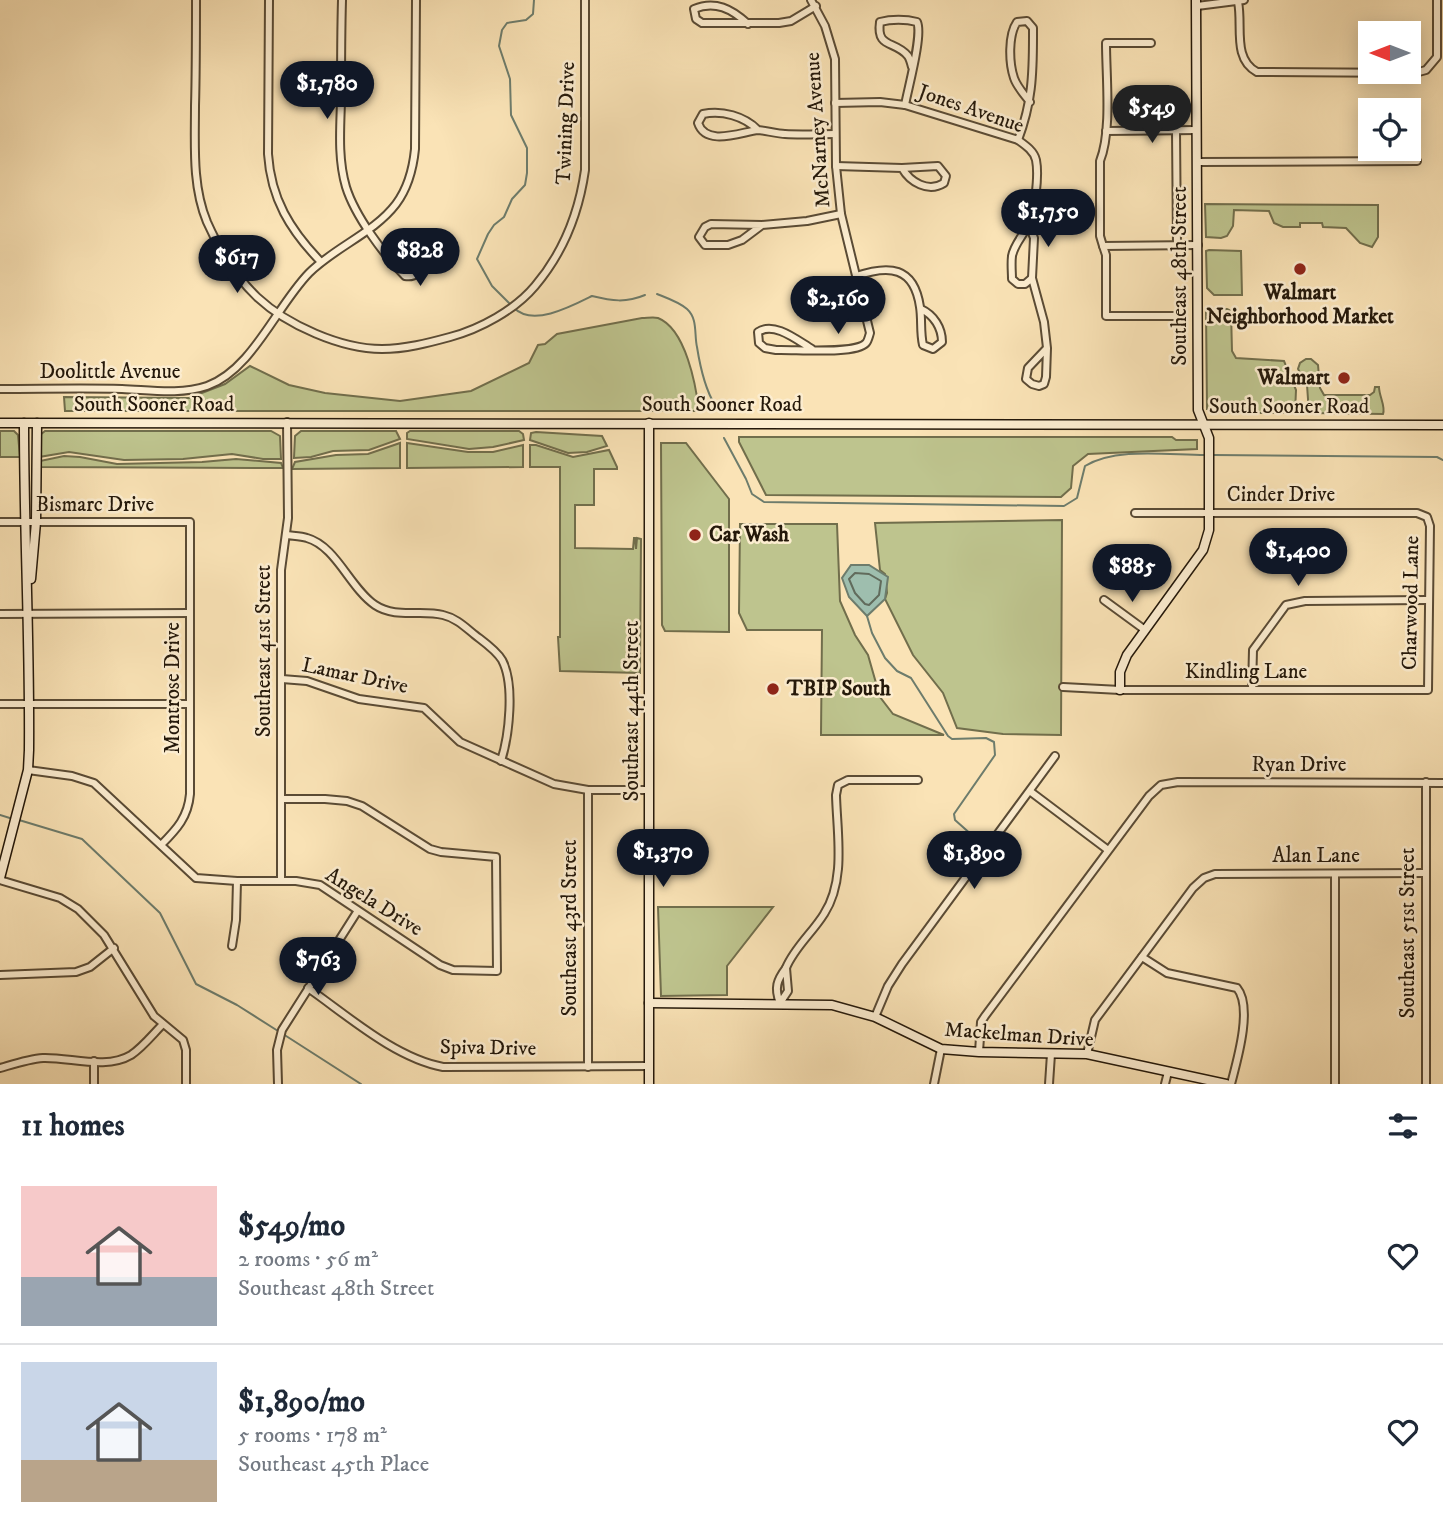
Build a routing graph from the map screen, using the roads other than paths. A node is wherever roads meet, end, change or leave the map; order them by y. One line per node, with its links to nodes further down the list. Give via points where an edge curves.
1 (196, 0): 38 (street, Twining Drive, via 195,170 202,206 227,261 257,298)
2 (269, 0): 33 (street, via 270,174 289,225)
3 (342, 0): 29 (street, via 341,161 351,201)
4 (416, 0): 29 (street, Doolittle Avenue, via 412,170 393,207)
5 (585, 0): 38 (street, Twining Drive, via 582,192 556,257 534,287 510,308 465,334 382,349 331,340)
6 (1437, 0): 7 (street, via 1437,57 1421,73 1253,70 1244,62 1241,50)
7 (1241, 1): 9 (street)
8 (813, 3): 10 (street, via 791,21); 14 (street, McNarney Avenue, via 835,59)
9 (1197, 3): 17 (main road, Southeast 48th Street)
10 (748, 24): 10 (street, via 702,23 694,9 716,4)
11 (1151, 43): 18 (street, via 1106,43)
12 (912, 67): 12 (street, via 917,22 880,22 880,39 908,56); 15 (street)
13 (1030, 102): 13 (street, via 1033,28 1027,21 1017,22 1011,38 1014,77); 21 (street)
14 (835, 103): 15 (street, Jones Avenue); 20 (street, McNarney Avenue)
15 (905, 105): 21 (street, Jones Avenue)
16 (758, 130): 16 (street, via 708,135 698,123 703,114 723,114 743,119); 20 (street)
17 (1197, 130): 19 (street); 23 (main road, Southeast 48th Street)
18 (1106, 131): 19 (street); 32 (street, via 1100,161)
19 (1176, 131): 30 (street)
20 (835, 134): 24 (street, McNarney Avenue)
21 (1018, 139): 28 (street, Jones Avenue, via 1036,161)
22 (1417, 161): 23 (street)
23 (1198, 162): 31 (main road, Southeast 48th Street)
24 (836, 166): 25 (street); 26 (street, McNarney Avenue)
25 (901, 168): 25 (street, via 914,182 931,187 944,183 946,176 938,166)
26 (841, 214): 27 (street); 35 (street, McNarney Avenue)
27 (762, 225): 27 (street, via 728,245 705,245 699,237 710,224)
28 (1029, 225): 36 (street, via 1034,238); 36 (street, Jones Avenue, via 1017,242 1012,268 1018,284)
29 (368, 228): 33 (street, Doolittle Avenue); 34 (street)
30 (1177, 245): 31 (street); 32 (street)
31 (1198, 245): 48 (main road, Southeast 48th Street, via 1198,410)
32 (1103, 246): 39 (street, via 1106,316)
33 (321, 262): 38 (street, Doolittle Avenue)
34 (394, 263): 34 (street, via 409,277 422,269 425,261 414,253)
35 (856, 276): 37 (street, via 880,269 900,272 912,285); 41 (street, McNarney Avenue, via 870,333 866,343 846,350)
36 (1032, 278): 40 (street)
37 (921, 309): 37 (street, via 923,345 933,349 942,342 940,331)
38 (277, 312): 42 (street, Doolittle Avenue, via 247,356 219,381 204,387 161,391)
39 (1179, 316)
40 (1047, 348): 40 (street, via 1028,368 1026,379 1032,384 1044,384)
41 (812, 349): 41 (street, via 765,348 758,332 771,328)
42 (0, 389)
43 (287, 422): 44 (main road, South Sooner Road); 47 (main road, South Sooner Road); 57 (street, Southeast 41st Street)
44 (649, 422): 48 (main road, South Sooner Road); 79 (main road, Southeast 44th Street)
45 (0, 423): 46 (main road, South Sooner Road)
46 (24, 423): 47 (main road, South Sooner Road); 54 (main road)
47 (37, 423): 55 (main road)
48 (1204, 424): 49 (main road, South Sooner Road); 51 (main road, Southeast 48th Street, via 1209,446)
49 (1443, 425)
50 (1135, 513): 51 (street, Cinder Drive)
51 (1209, 513): 52 (street, Cinder Drive, via 1417,513); 63 (main road, Southeast 48th Street, via 1203,550)
52 (1427, 517): 59 (street, Charwood Lane)
53 (0, 522): 54 (street, Bismarc Drive)
54 (24, 522): 55 (street, Bismarc Drive); 60 (main road)
55 (36, 522): 56 (street, Bismarc Drive); 60 (main road)
56 (190, 522): 61 (street, Montrose Drive)
57 (286, 535): 64 (street, Southeast 41st Street, via 281,570); 73 (street, via 320,543 377,607 430,612 457,620 501,658 509,693)
58 (1104, 600): 63 (street)
59 (1427, 600): 66 (street, via 1286,605 1253,650); 68 (street, Charwood Lane)
60 (29, 613): 61 (street); 62 (street); 71 (main road)
61 (190, 613): 70 (street, Montrose Drive)
62 (0, 614)
63 (1145, 630): 67 (main road, Southeast 48th Street, via 1123,663)
64 (282, 679): 73 (street, Lamar Drive, via 307,681 359,699 424,708 460,743); 81 (street, Southeast 41st Street)
65 (1063, 687): 67 (street, Kindling Lane)
66 (1252, 689): 67 (street, Kindling Lane); 68 (street, Kindling Lane)
67 (1120, 690)
68 (1428, 690)
69 (0, 704): 71 (street)
70 (190, 704): 71 (street); 82 (street, Montrose Drive, via 189,806)
71 (29, 705): 74 (main road)
72 (1055, 756): 80 (street)
73 (501, 761): 78 (street, Lamar Drive, via 554,784)
74 (28, 770): 82 (street, Angela Drive, via 94,783); 86 (main road)
75 (918, 780): 93 (street, via 848,780 838,785 837,885 824,915)
76 (1426, 782): 77 (street, Ryan Drive); 83 (street, Ryan Drive, via 1167,783 1156,788); 84 (street, Southeast 51st Street)
77 (1443, 783)
78 (588, 790): 79 (street, Lamar Drive); 108 (street, Southeast 43rd Street)
79 (649, 790): 98 (main road, Southeast 44th Street)
80 (1031, 792): 83 (street); 100 (street, via 902,964)
81 (281, 799): 87 (street, Southeast 41st Street); 89 (street, Angela Drive, via 347,801 430,849 496,857 497,971 453,970 440,965)
82 (161, 845): 88 (street, Angela Drive, via 196,878)
83 (1108, 850): 103 (street, via 981,1022)
84 (1426, 873): 85 (street, Alan Lane); 121 (street, Southeast 51st Street)
85 (1335, 874): 92 (street, Alan Lane, via 1206,877); 120 (street)
86 (0, 879): 91 (street, via 60,898 78,909)
87 (281, 880): 88 (street, Angela Drive); 89 (street, Angela Drive, via 320,885)
88 (237, 881): 90 (street)
89 (357, 912): 97 (street)
90 (232, 946)
91 (114, 948): 94 (street, via 76,972); 101 (street)
92 (1142, 957): 105 (street, via 1095,1020); 119 (street, via 1167,973 1240,990 1242,1038)
93 (786, 968): 95 (street); 96 (street)
94 (0, 975)
95 (777, 984): 96 (street); 99 (street)
96 (789, 985): 99 (street)
97 (308, 988): 108 (street, Spiva Drive, via 423,1063 443,1067); 113 (street, via 282,1030 277,1050)
98 (649, 1003): 99 (main road, Mackelman Drive); 107 (main road, Southeast 44th Street)
99 (780, 1003): 100 (main road, Mackelman Drive, via 832,1005)
100 (875, 1017): 102 (main road, Mackelman Drive)
101 (163, 1024): 106 (street, via 129,1056); 112 (street, via 183,1040)
102 (941, 1049): 103 (main road, Mackelman Drive); 115 (street)
103 (979, 1052): 104 (main road, Mackelman Drive)
104 (1051, 1054): 105 (main road, Mackelman Drive); 116 (street)
105 (1087, 1054): 110 (main road, Mackelman Drive)
106 (94, 1061): 109 (street, via 43,1058); 111 (street)
107 (649, 1066): 108 (street, Spiva Drive); 114 (main road, Southeast 44th Street)
108 (588, 1067)
109 (0, 1068)
110 (1168, 1072): 117 (street); 118 (main road, Mackelman Drive)
111 (94, 1084)
112 (186, 1084)
113 (278, 1084)
114 (649, 1084)
115 (934, 1084)
116 (1049, 1084)
117 (1165, 1084)
118 (1226, 1084)
119 (1231, 1084)
120 (1335, 1084)
121 (1426, 1084)

